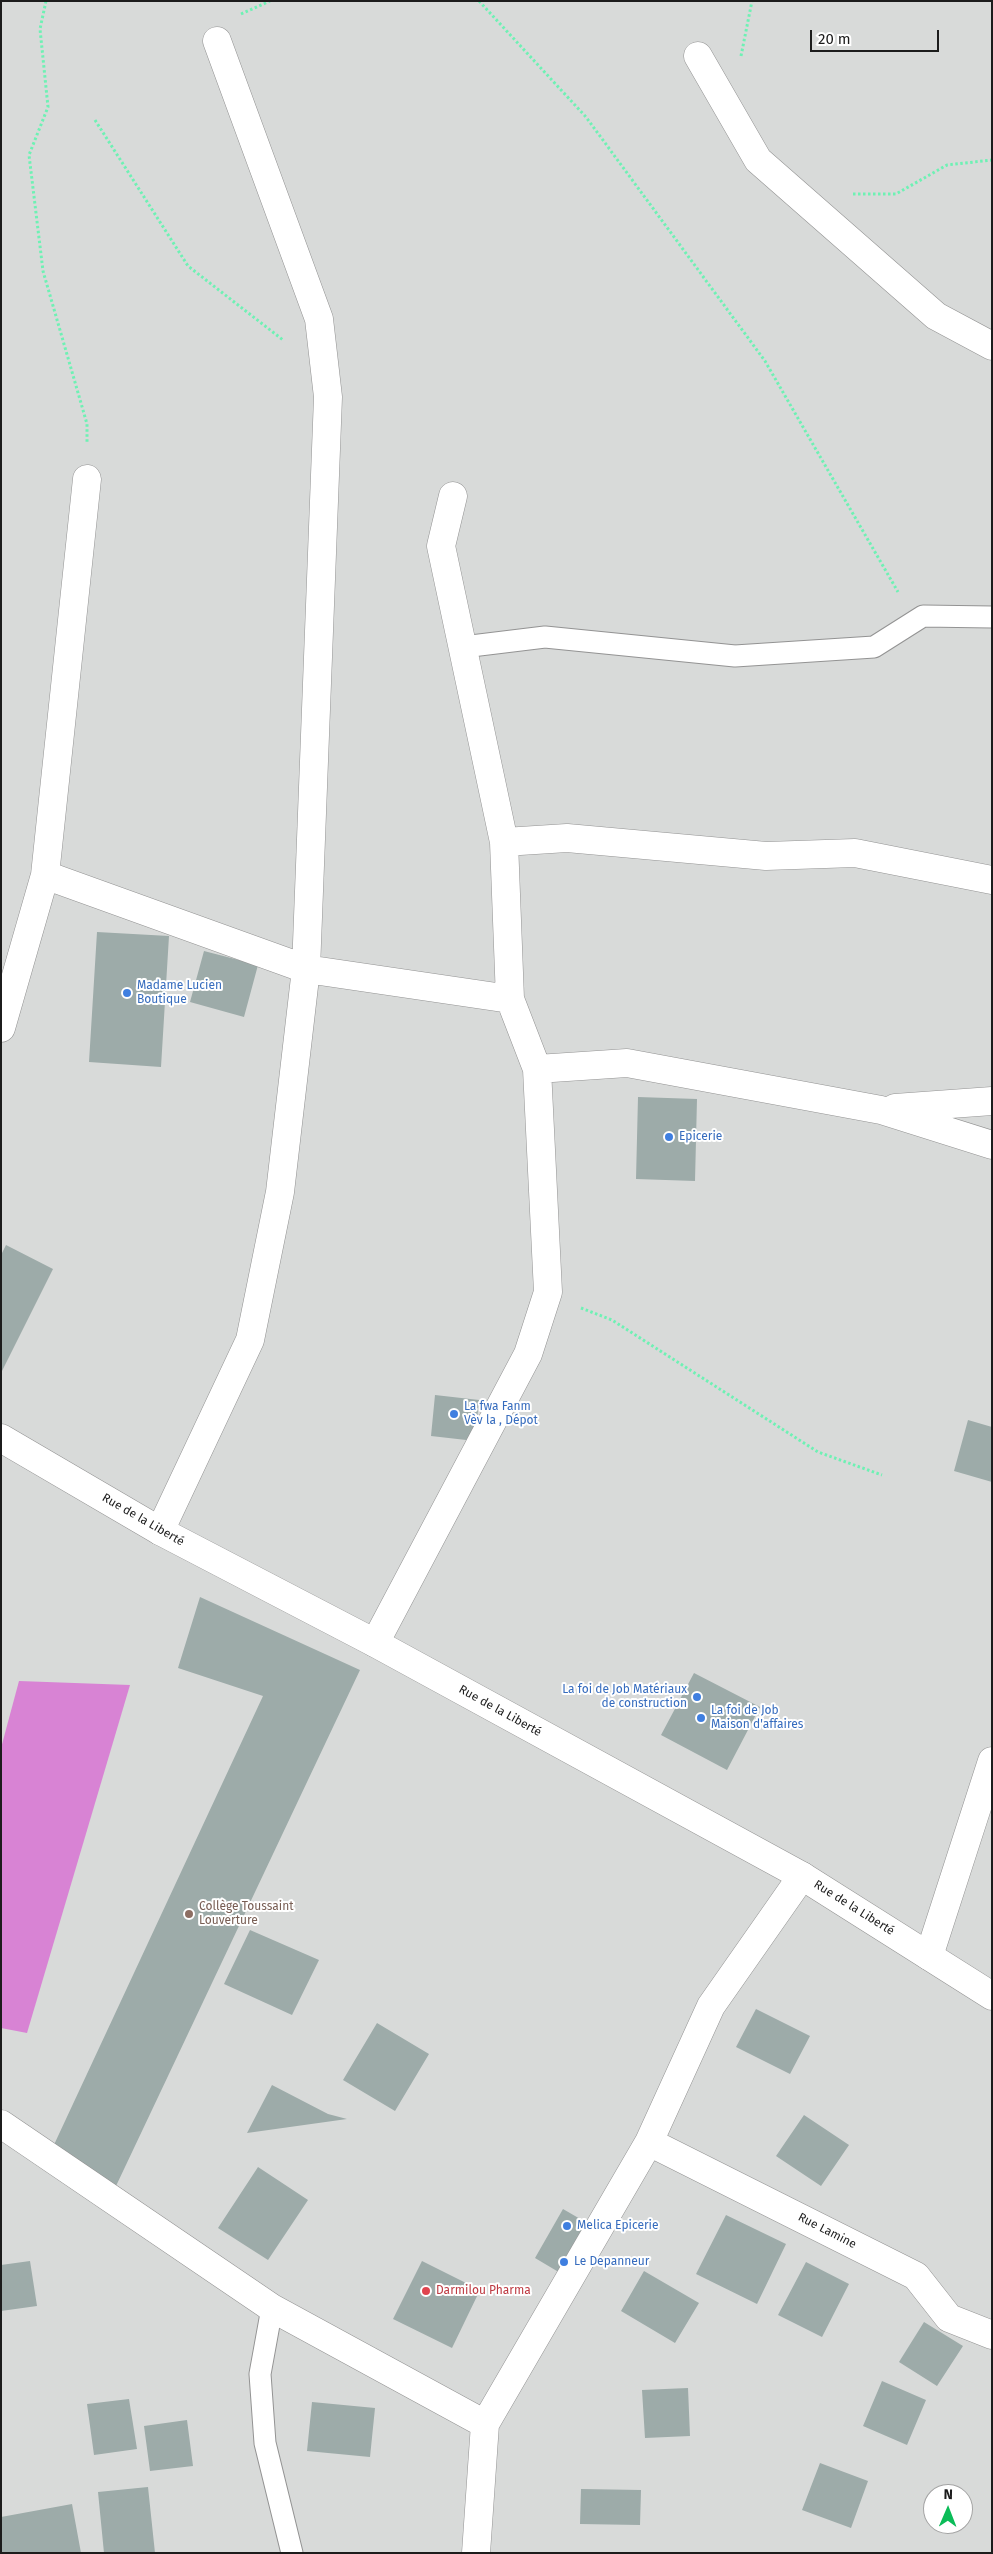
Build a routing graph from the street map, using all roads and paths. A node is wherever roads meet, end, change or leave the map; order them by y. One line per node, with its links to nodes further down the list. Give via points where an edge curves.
1 (46, 1): 10 (path, via 40,29 48,107 28,155 43,271 87,424)
2 (479, 1): 13 (path, via 586,117 765,361)
3 (217, 41): 18 (street, via 319,319 328,397)
4 (698, 56): 7 (street, via 758,160)
5 (95, 120): 8 (path, via 188,266)
6 (992, 160): 7 (path, via 947,166 896,194 843,194)
7 (825, 219): 9 (street, via 936,316)
8 (288, 346)
9 (992, 346)
10 (88, 479): 16 (street)
11 (453, 496): 14 (street, via 442,546)
12 (992, 617): 13 (lane, via 923,616)
13 (914, 621): 14 (lane, via 874,648 736,656 546,638)
14 (463, 647): 15 (street)
15 (504, 842): 17 (street, via 567,838 766,856 855,853); 19 (street)
16 (45, 875): 18 (street); 20 (street)
17 (992, 880)
18 (306, 969): 19 (street); 28 (street, via 280,1192 250,1340)
19 (510, 999): 21 (street)
20 (1, 1028)
21 (537, 1070): 23 (street, via 628,1062); 25 (street)
22 (992, 1101): 23 (street)
23 (881, 1110): 24 (street)
24 (992, 1145)
25 (547, 1295): 27 (path, via 612,1320 818,1452); 29 (street, via 528,1354)
26 (1, 1438): 28 (street, Rue de la Liberté)
27 (882, 1475)
28 (160, 1531): 29 (street, Rue de la Liberté)
29 (375, 1643): 31 (street, Rue de la Liberté)
30 (992, 1761): 32 (street)
31 (802, 1876): 32 (street, Rue de la Liberté); 35 (street, via 711,2006)
32 (929, 1956): 33 (street, Rue de la Liberté)
33 (992, 1996)
34 (1, 2124): 36 (street)
35 (649, 2142): 37 (street, Rue Lamine, via 916,2276 949,2318); 38 (street)
36 (272, 2308): 38 (street); 39 (lane, via 260,2374 265,2444)
37 (992, 2335)
38 (485, 2424): 40 (street)
39 (292, 2553)
40 (476, 2553)

